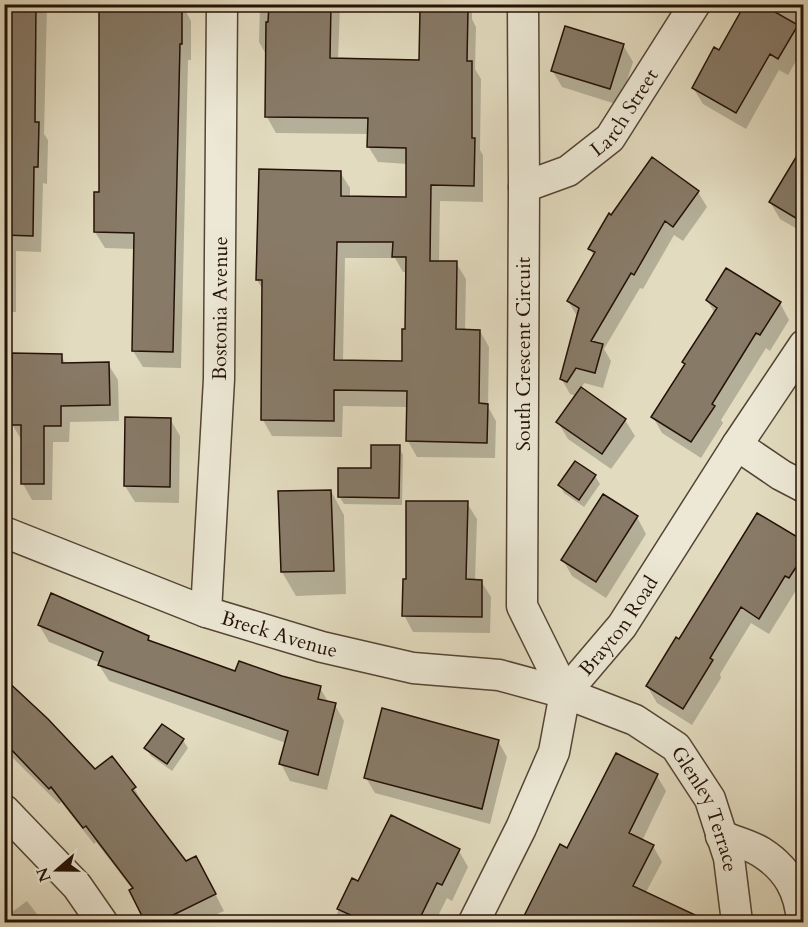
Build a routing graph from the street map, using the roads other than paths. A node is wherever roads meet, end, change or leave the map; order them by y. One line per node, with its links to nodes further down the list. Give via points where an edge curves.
1 (222, 4): 9 (street, Bostonia Avenue, via 219,379)
2 (523, 4): 4 (street, South Crescent Circuit)
3 (695, 4): 4 (street, Larch Street, via 610,138 568,171)
4 (524, 187): 10 (street, South Crescent Circuit, via 522,606)
5 (804, 345): 6 (street, Brayton Road)
6 (737, 445): 7 (street); 10 (street, Brayton Road, via 622,626)
7 (804, 487)
8 (4, 532): 9 (street, Breck Avenue)
9 (206, 612): 10 (street, Breck Avenue, via 322,647 402,665 499,675)
10 (565, 693): 12 (street, Glenley Terrace, via 635,720 676,747 710,799); 14 (street, Brayton Road, via 554,752)
11 (4, 810): 13 (street, via 77,886)
12 (722, 836): 15 (street, Glenley Terrace, via 729,858); 16 (street, via 761,852 790,878 801,904)
13 (102, 922)
14 (474, 922)
15 (737, 922)
16 (802, 922)

